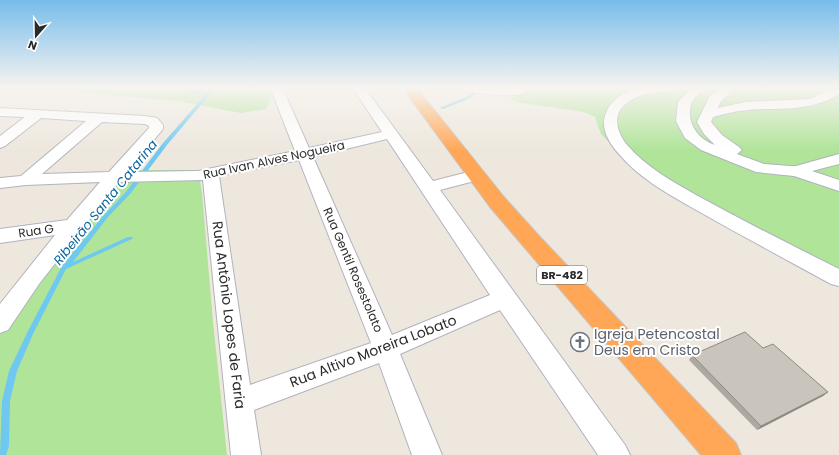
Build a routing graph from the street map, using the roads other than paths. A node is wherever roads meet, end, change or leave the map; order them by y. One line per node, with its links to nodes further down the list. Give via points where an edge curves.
1 (285, 108): 15 (street, Rua Gentil Rosestolato)
2 (373, 108): 12 (street)
3 (425, 108): 20 (highway, BR-482)
4 (615, 108): 28 (street, via 609,124 615,140 630,158 664,183 709,209)
5 (684, 108): 18 (street, via 682,121 690,134 706,147 762,170)
6 (710, 108): 9 (street)
7 (734, 108): 9 (street)
8 (0, 112): 10 (street)
9 (707, 114): 17 (street, via 704,122 715,137 727,147)
10 (37, 115): 11 (street); 13 (street)
11 (98, 118): 21 (street, via 145,120 155,123 156,129); 22 (street)
12 (391, 134): 15 (street, Rua Ivan Alves Nogueira); 25 (street)
13 (0, 143)
14 (839, 150): 17 (street, via 788,161)
15 (304, 154): 19 (street, Rua Ivan Alves Nogueira); 32 (street, Rua Gentil Rosestolato)
16 (839, 159): 18 (street)
17 (758, 160): 18 (street)
18 (796, 171): 24 (street)
19 (211, 175): 21 (street, Rua Ivan Alves Nogueira); 33 (street, Rua Antônio Lopes de Faria)
20 (476, 175): 25 (street); 37 (highway, BR-482, via 533,244)
21 (113, 177): 22 (street, Rua Ivan Alves Nogueira); 26 (street)
22 (26, 180): 23 (street, Rua Ivan Alves Nogueira)
23 (0, 183)
24 (839, 186)
25 (429, 188): 29 (street)
26 (73, 226): 27 (street, Rua G); 30 (street)
27 (0, 236)
28 (839, 278)
29 (505, 298): 32 (street, Rua Altivo Moreira Lobato); 36 (street)
30 (6, 304): 31 (street)
31 (0, 323)
32 (386, 349): 33 (street, Rua Altivo Moreira Lobato); 35 (street, Rua Gentil Rosestolato)
33 (240, 402): 34 (street, Rua Antônio Lopes de Faria)
34 (246, 455)
35 (427, 455)
36 (615, 455)
37 (724, 455)

